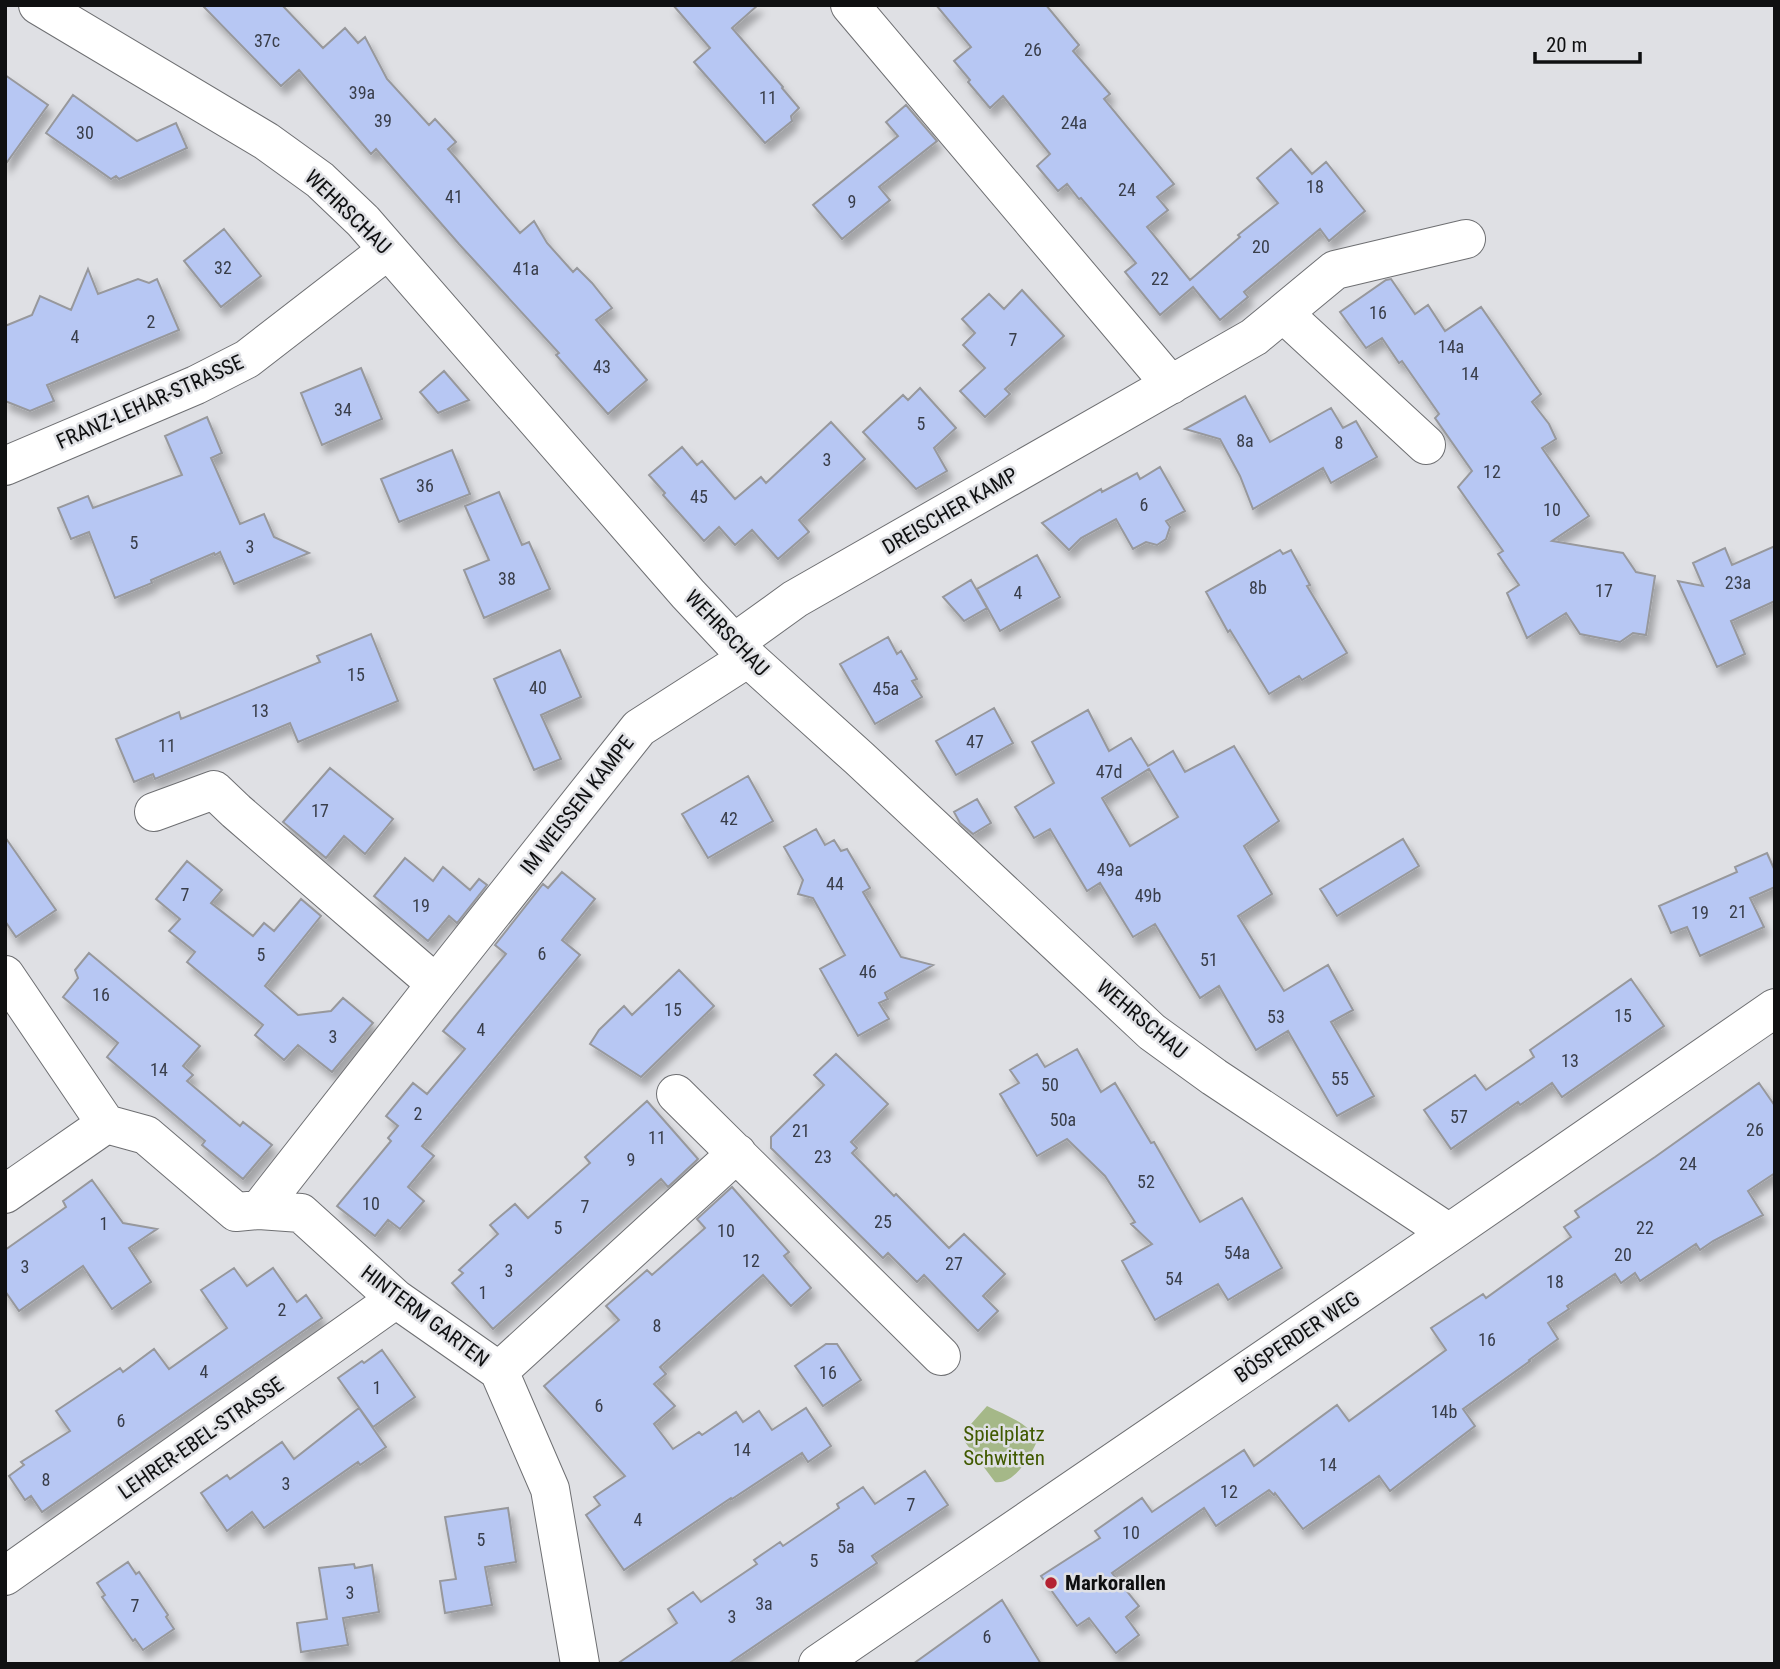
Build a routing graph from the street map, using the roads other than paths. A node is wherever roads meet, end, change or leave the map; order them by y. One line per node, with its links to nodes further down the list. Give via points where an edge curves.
1 (38, 5): 4 (street, WEHRSCHAU, via 266,141 320,180)
2 (850, 5): 6 (street)
3 (1466, 239): 5 (street, DREISCHER KAMP, via 1335,270)
4 (388, 250): 8 (street, FRANZ-LEHAR-STRASSE, via 247,359); 9 (street, WEHRSCHAU)
5 (1283, 313): 6 (street, DREISCHER KAMP, via 1254,337); 7 (street)
6 (1171, 385): 9 (street, DREISCHER KAMP, via 795,599)
7 (1426, 445)
8 (5, 466)
9 (741, 651): 12 (street, IM WEISSEN KAMPE, via 639,728); 19 (street, WEHRSCHAU, via 1152,1032)
10 (154, 812): 12 (street, via 214,790)
11 (5, 975): 15 (street)
12 (436, 984): 18 (street, IM WEISSEN KAMPE)
13 (1775, 1008): 19 (street, BÖSPERDER WEG)
14 (676, 1094): 16 (street)
15 (106, 1124): 17 (street); 18 (street, HINTERM GARTEN, via 146,1135 236,1212)
16 (737, 1153): 21 (street); 22 (street)
17 (5, 1194)
18 (259, 1210): 20 (street, HINTERM GARTEN, via 301,1213)
19 (1449, 1233): 25 (street, BÖSPERDER WEG)
20 (396, 1299): 22 (street, HINTERM GARTEN); 23 (street, LEHRER-EBEL-STRASSE)
21 (941, 1356)
22 (499, 1371): 24 (street, HINTERM GARTEN, via 550,1489)
23 (5, 1576)
24 (580, 1664)
25 (818, 1664)

